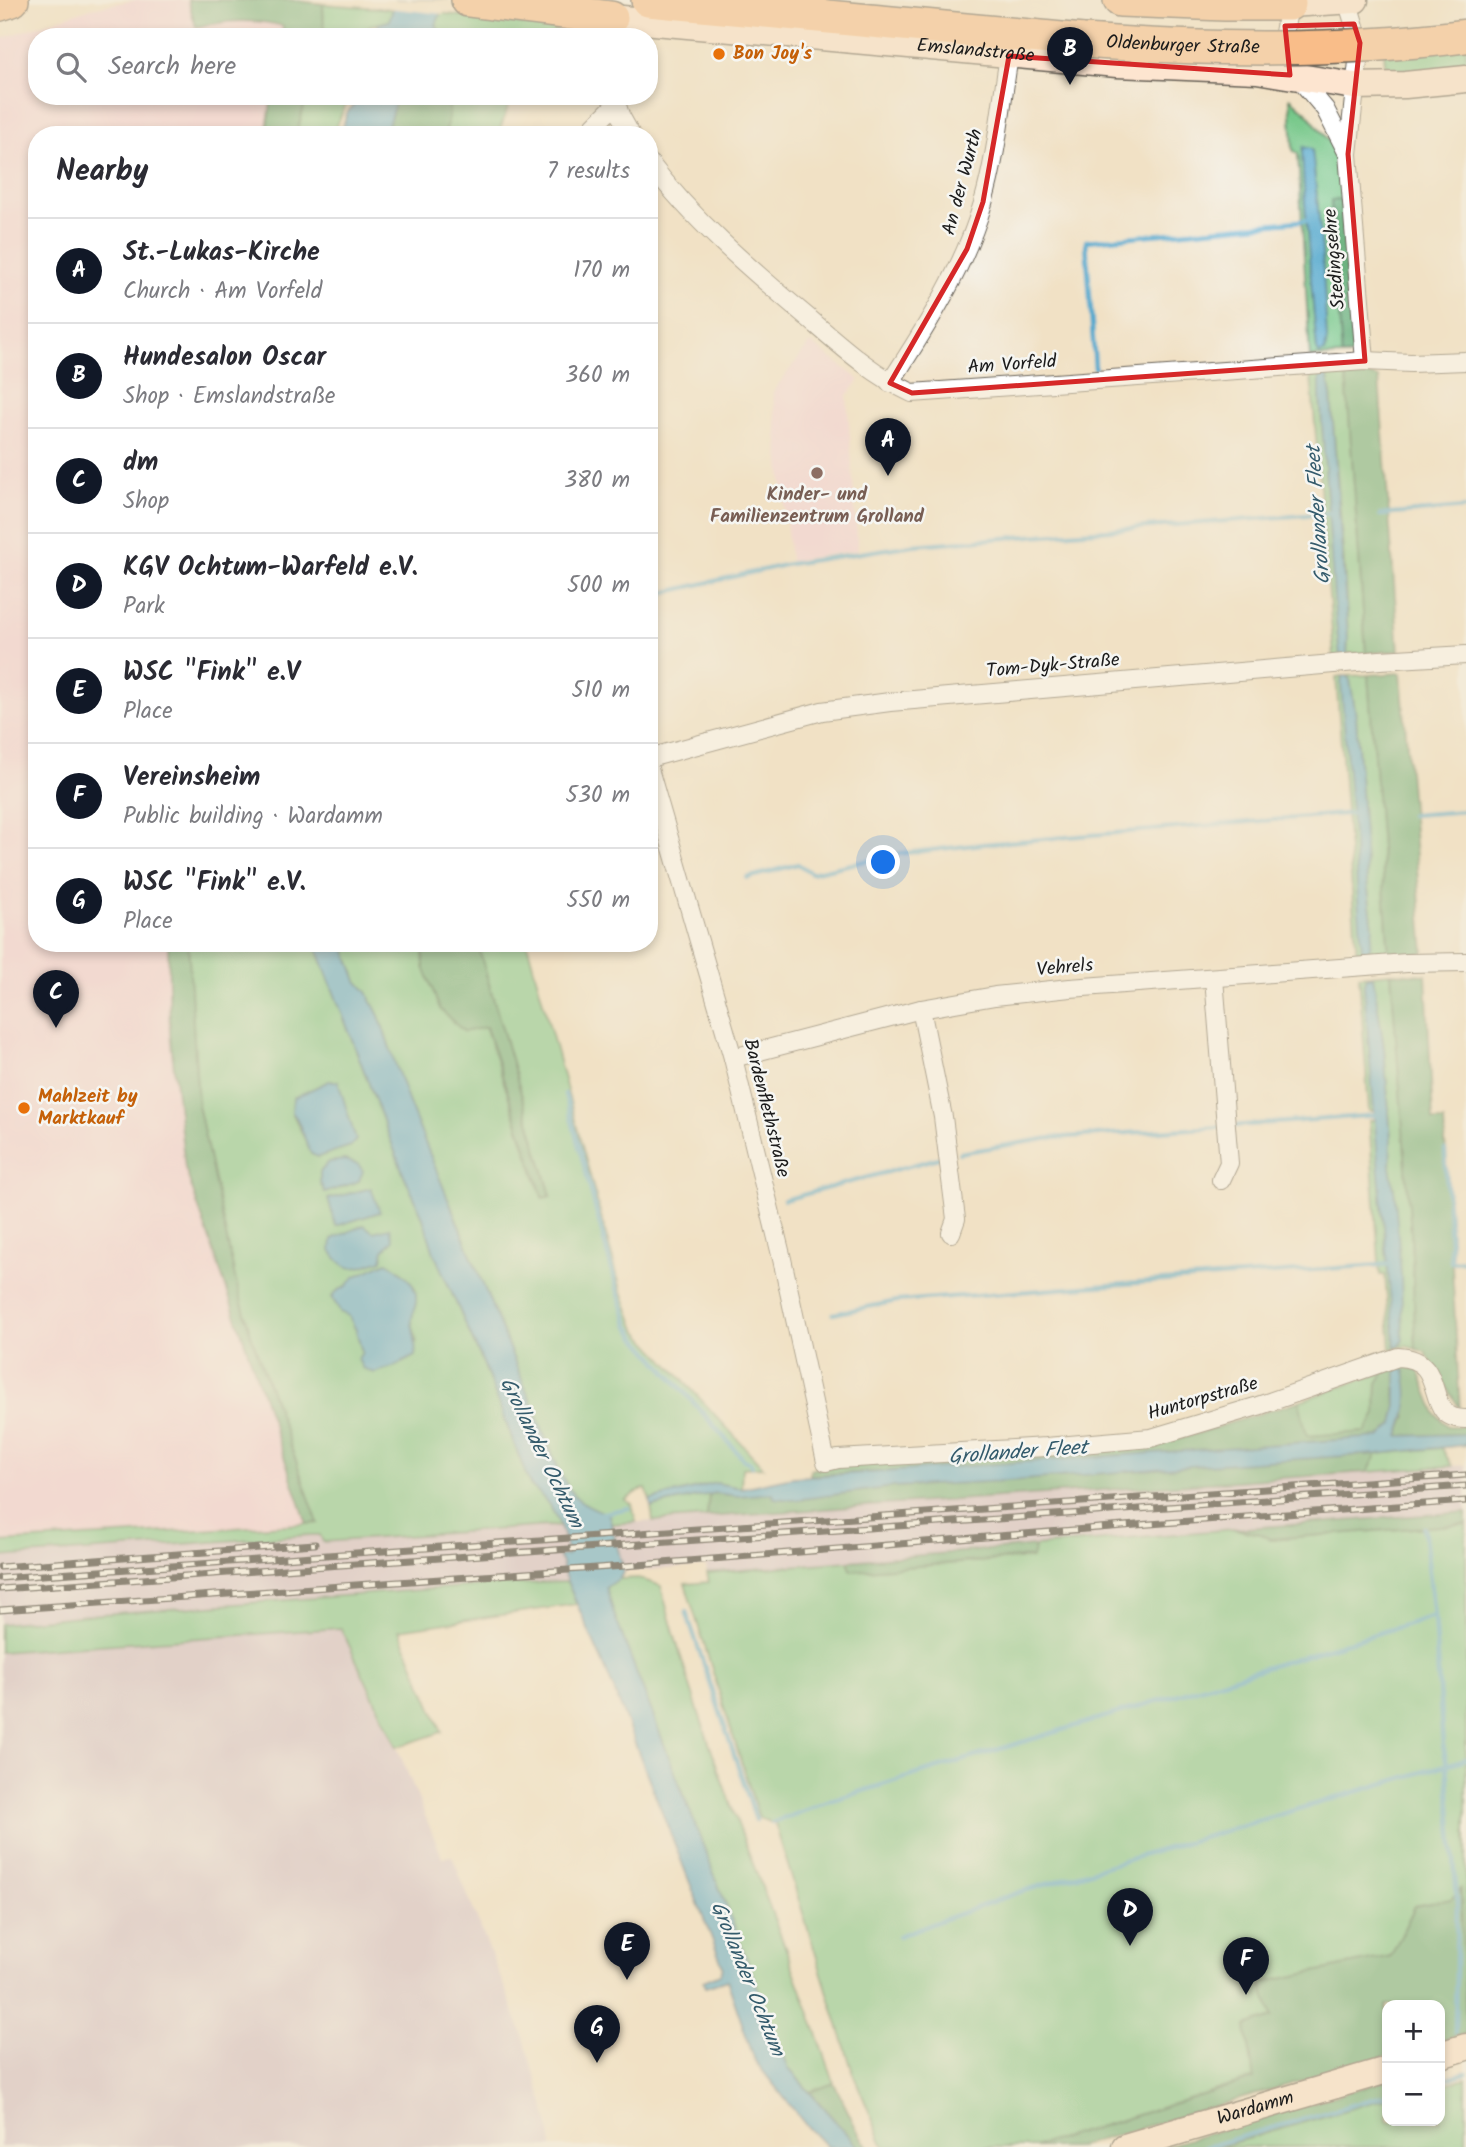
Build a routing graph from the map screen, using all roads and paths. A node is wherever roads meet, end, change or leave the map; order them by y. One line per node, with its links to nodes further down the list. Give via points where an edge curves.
1 (12, 0): 9 (highway)
2 (468, 0): 11 (highway)
3 (648, 0): 13 (highway, Oldenburger Straße)
4 (872, 0): 13 (highway, Oldenburger Straße)
5 (1120, 0): 8 (highway, via 1225,5)
6 (1347, 0): 7 (street); 8 (street); 18 (street, Stedingsehre, via 1360,43)
7 (1355, 0)
8 (1290, 2): 16 (street, Stedingsehre, via 1283,38)
9 (0, 4)
10 (1466, 15): 13 (highway, Oldenburger Straße, via 1383,22)
11 (609, 27)
12 (658, 31): 15 (street, Emslandstraße)
13 (1084, 31): 14 (highway, Oldenburger Straße, bridge, via 1192,47 1279,48)
14 (1466, 36)
15 (1009, 56): 16 (street, Emslandstraße); 27 (street, An der Wurth, via 983,202 967,250 932,318)
16 (1296, 75): 18 (street, Emslandstraße); 23 (street, Stedingsehre, via 1319,100)
17 (1466, 79): 18 (street, Emslandstraße)
18 (1354, 86): 23 (street, Stedingsehre)
19 (611, 105): 21 (street)
20 (617, 105): 22 (street)
21 (595, 126)
22 (627, 126)
23 (1348, 154): 25 (street, Stedingsehre)
24 (658, 173): 27 (street, Am Vorfeld, via 708,229)
25 (1365, 361): 26 (street, Am Vorfeld); 27 (street, Am Vorfeld, via 912,393)
26 (1466, 361)
27 (890, 383)
28 (1466, 655): 29 (street, Tom-Dyk-Straße, via 890,702 822,711)
29 (658, 756)
30 (658, 800): 34 (street, Bardenflethstraße)
31 (1466, 962): 32 (street, Vehrels)
32 (1214, 978): 33 (street, Vehrels, via 1057,989); 35 (street, via 1229,1163)
33 (921, 1009): 34 (street, Vehrels); 36 (street, via 943,1117 956,1219)
34 (733, 1058): 38 (street, Bardenflethstraße)
35 (1222, 1180)
36 (951, 1233)
37 (1466, 1419): 38 (street, Huntorpstraße, via 1443,1410 1420,1362 1398,1357 1151,1438)
38 (826, 1462)
39 (1466, 2048): 40 (street)
40 (1445, 2054)
41 (1382, 2071): 42 (street, Wardamm)
42 (1125, 2147)

